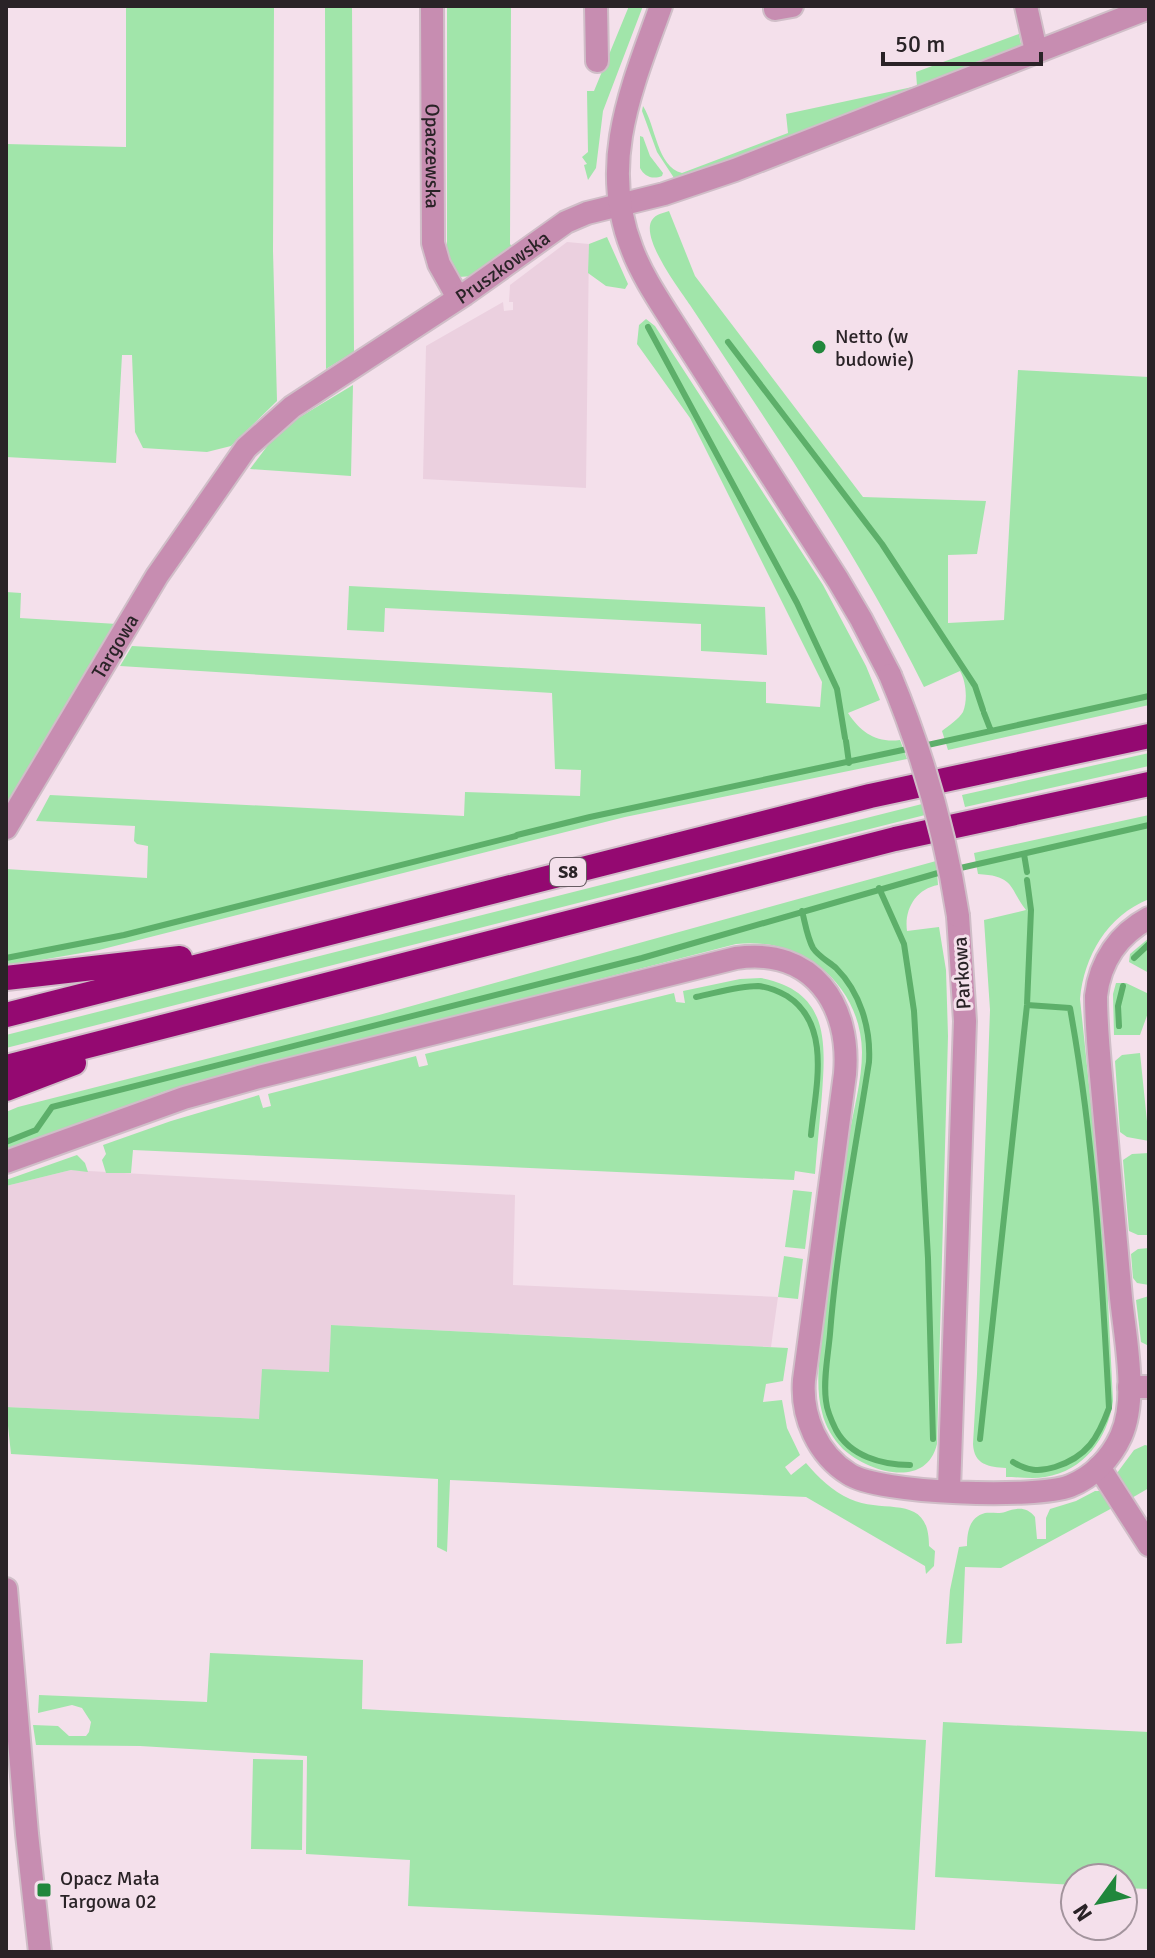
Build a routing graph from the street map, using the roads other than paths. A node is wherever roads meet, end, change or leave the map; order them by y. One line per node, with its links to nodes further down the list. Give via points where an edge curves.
1 (432, 6): 9 (street, Opaczewska, via 433,246)
2 (596, 6): 7 (street)
3 (661, 6): 8 (street, via 622,121)
4 (1026, 6): 6 (street)
5 (1149, 8): 6 (street, Pruszkowska)
6 (1036, 51): 8 (street, Pruszkowska, via 735,170)
7 (597, 61)
8 (620, 203): 9 (street, Pruszkowska, via 566,222); 24 (street, Parkowa, bridge, via 628,239 646,278 861,619 890,675 935,801 958,916 965,1021)
9 (458, 298): 10 (street, Pruszkowska, via 284,412)
10 (230, 470): 13 (street, Targowa, via 142,598)
11 (1149, 736): 15 (highway, S8, via 870,796)
12 (1149, 784): 18 (highway, via 895,839)
13 (6, 828)
14 (1149, 918): 22 (street, via 1113,949 1096,996)
15 (265, 949): 16 (highway, S8); 17 (highway)
16 (6, 978)
17 (6, 1015)
18 (177, 1024): 19 (highway); 20 (highway)
19 (6, 1067)
20 (6, 1089)
21 (6, 1162): 24 (street, via 184,1098 274,1074 736,958 791,964 826,992 842,1020 846,1043 804,1380 807,1417 825,1451 856,1479)
22 (1139, 1387): 23 (street, via 1122,1433)
23 (1099, 1467): 24 (street, via 1071,1486 1046,1492); 25 (street)
24 (949, 1490)
25 (1149, 1545)
26 (6, 1589): 27 (street)
27 (40, 1952)

